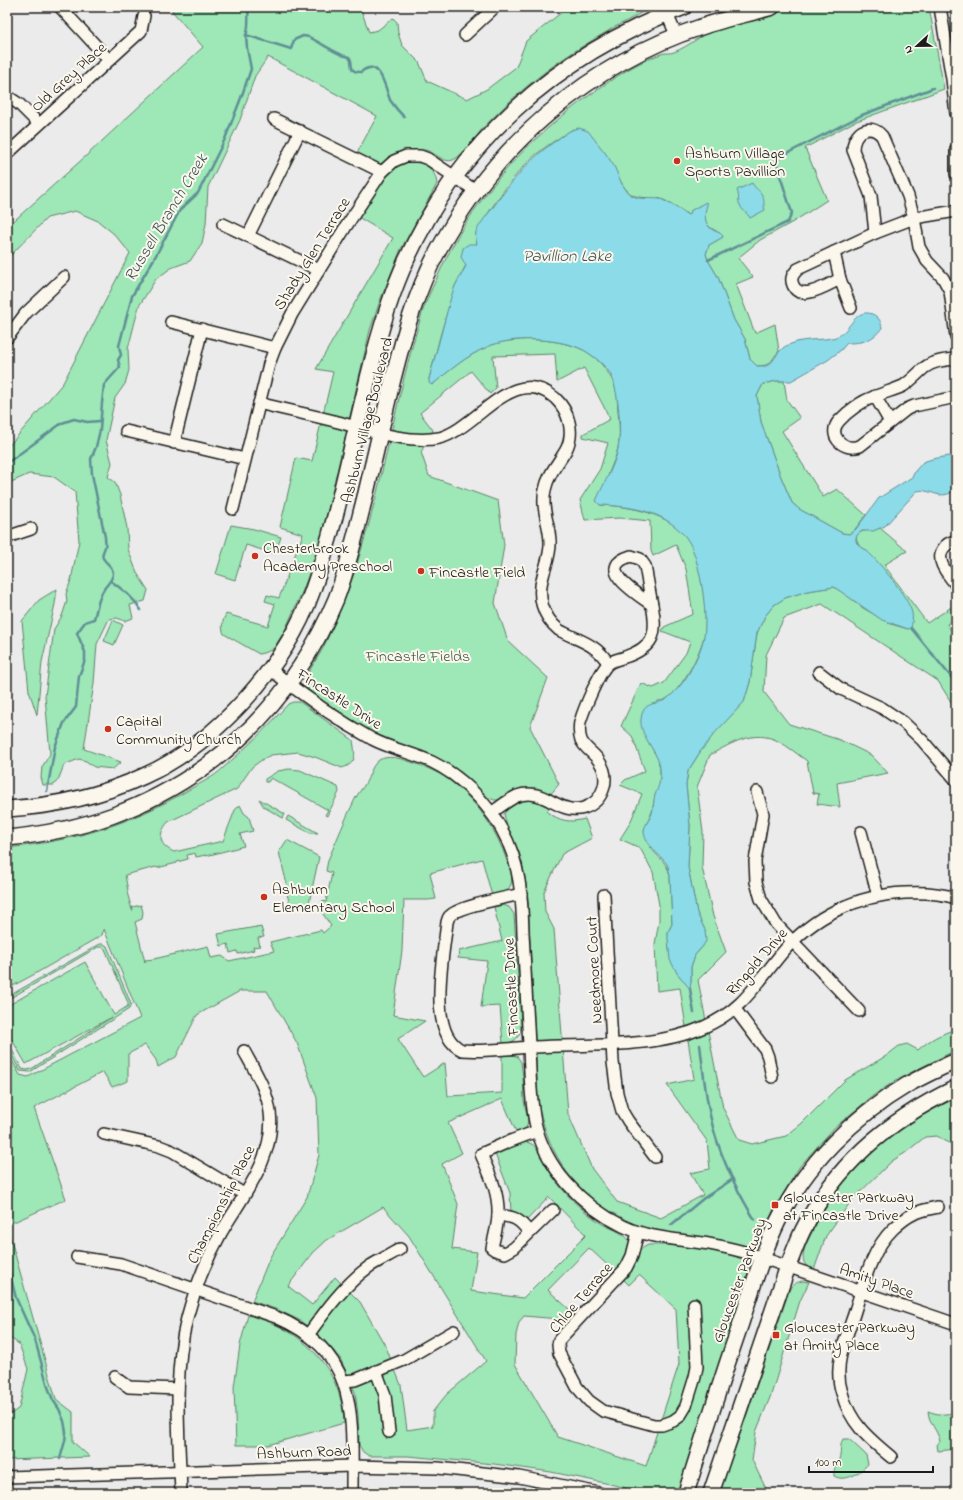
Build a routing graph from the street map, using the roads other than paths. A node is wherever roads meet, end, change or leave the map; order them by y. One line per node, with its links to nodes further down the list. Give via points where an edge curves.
1 (60, 7): 10 (street)
2 (495, 7): 8 (street)
3 (684, 7): 6 (main road, Ashburn Village Boulevard)
4 (772, 7): 9 (main road, Ashburn Village Boulevard, via 700,27)
5 (940, 7): 12 (street)
6 (666, 10): 9 (street); 20 (main road, Ashburn Village Boulevard, via 598,47 533,93 500,124)
7 (144, 16): 10 (street, Old Grey Place, via 141,31)
8 (465, 35)
9 (677, 37): 21 (main road, Ashburn Village Boulevard, via 610,69 566,99 519,141)
10 (109, 60): 14 (street, Old Grey Place)
11 (7, 96): 14 (street, via 19,104)
12 (956, 114)
13 (274, 119): 15 (street)
14 (38, 124): 17 (street, Old Grey Place)
15 (300, 131): 18 (street); 26 (street)
16 (956, 149): 19 (street)
17 (7, 154)
18 (382, 172): 20 (street, Shady Glen Terrace, via 399,158 420,156); 28 (street, Shady Glen Terrace)
19 (956, 174)
20 (455, 177): 21 (street, Shady Glen Terrace); 42 (main road, Ashburn Village Boulevard, via 439,199 416,241 395,287 380,332)
21 (476, 191): 44 (main road, Ashburn Village Boulevard, via 440,247 418,295 402,345)
22 (956, 211): 23 (street)
23 (914, 218): 25 (street); 25 (street, via 908,196 882,136 872,129 862,131 856,136 853,150 871,196); 34 (street, via 919,247 950,291)
24 (223, 224): 26 (street)
25 (875, 233): 27 (street)
26 (248, 236): 28 (street)
27 (834, 252): 30 (street); 30 (street, via 798,269 791,281 800,293 807,293)
28 (318, 270): 36 (street, Shady Glen Terrace)
29 (64, 277): 35 (street, via 26,313)
30 (840, 279): 31 (street)
31 (851, 308)
32 (171, 322): 33 (street)
33 (202, 329): 36 (street); 45 (street)
34 (956, 336)
35 (7, 338)
36 (275, 348): 40 (street, Shady Glen Terrace)
37 (956, 358): 38 (street, via 934,363 910,381)
38 (875, 396): 41 (street); 41 (street, via 864,401 838,422 835,428 839,443 845,447 860,446)
39 (956, 397): 41 (street, via 914,406)
40 (259, 403): 42 (street); 46 (street, Shady Glen Terrace)
41 (890, 422)
42 (356, 427): 44 (street); 54 (main road, Ashburn Village Boulevard, via 331,530 311,596 298,624)
43 (126, 431): 45 (street)
44 (380, 433): 53 (street, via 418,440 441,437 459,429 504,395 519,389 541,390 560,403 568,418 570,437 568,446 550,475 544,492 544,513 549,530 550,548 541,581 541,603 546,616 558,630 595,647); 56 (main road, Ashburn Village Boulevard, via 342,582 316,640)
45 (174, 443): 46 (street)
46 (245, 459): 47 (street, Shady Glen Terrace)
47 (233, 509)
48 (31, 529): 49 (street)
49 (7, 537)
50 (956, 541): 51 (street, via 945,546 940,560)
51 (956, 585)
52 (652, 605): 53 (street, via 655,626 649,644 636,654)
53 (608, 663): 60 (street, via 596,684 579,728 581,740 598,759 605,773 604,787 598,799 585,808 576,810 559,806 542,796 523,794 507,801)
54 (270, 669): 56 (street, Fincastle Drive); 59 (main road, Ashburn Village Boulevard, via 246,699 216,729 183,754 146,775 86,796 32,807)
55 (818, 672): 57 (street, via 841,689 882,708 903,722)
56 (289, 684): 60 (street, Fincastle Drive, via 332,715 374,740 432,762 449,772 472,790); 62 (main road, Ashburn Village Boulevard, via 244,735 197,772 157,797 92,823 61,831)
57 (956, 780)
58 (757, 792): 67 (street, via 763,814 755,861 756,882 771,916)
59 (7, 809)
60 (491, 813): 63 (street, Fincastle Drive, via 510,846)
61 (861, 832): 65 (street)
62 (7, 838)
63 (521, 894): 71 (street, Fincastle Drive); 71 (street, Ringold Drive, via 456,911 450,915 447,922 439,1000 446,1035 458,1048 468,1051)
64 (604, 895): 70 (street, Needmore Court)
65 (878, 896): 66 (street, Ringold Drive, via 928,893); 67 (street, Ringold Drive, via 830,913)
66 (956, 898)
67 (793, 942): 68 (street, Ringold Drive, via 751,994); 69 (street)
68 (735, 1009): 70 (street, Ringold Drive, via 704,1027 682,1035 652,1041); 74 (street, via 765,1049)
69 (859, 1011)
70 (613, 1044): 71 (street, Ringold Drive); 78 (street, Needmore Court, via 615,1083 619,1102 628,1121)
71 (529, 1047): 76 (street, Fincastle Drive, via 532,1102)
72 (244, 1051): 79 (street, Championship Place, via 265,1092 271,1127 260,1168)
73 (956, 1061): 87 (main road, Gloucester Parkway, via 908,1084 886,1098 859,1119 821,1156 800,1184 779,1220)
74 (772, 1077)
75 (956, 1088): 88 (main road, via 893,1124 854,1157 810,1215)
76 (537, 1131): 82 (street, via 481,1154 495,1186); 84 (street, Fincastle Drive, via 552,1163 568,1186 593,1209)
77 (104, 1134): 79 (street, via 172,1151)
78 (655, 1157)
79 (244, 1194): 89 (street, Championship Place, via 214,1246)
80 (938, 1207): 90 (street, via 917,1211 892,1230 878,1250)
81 (553, 1210): 83 (street)
82 (498, 1215): 83 (street, via 517,1219); 83 (street, via 492,1248 495,1250 505,1253 514,1248)
83 (529, 1232)
84 (638, 1232): 87 (street, Fincastle Drive, via 667,1239 724,1246); 91 (street, Chloe Terrace, via 626,1268 559,1340 559,1353 583,1396 603,1411 654,1425 662,1425 680,1416 686,1406 697,1367)
85 (400, 1249): 94 (street, via 354,1280)
86 (77, 1257): 89 (street, via 121,1264)
87 (762, 1258): 88 (street, Fincastle Drive); 107 (main road, Gloucester Parkway)
88 (788, 1266): 90 (street, Amity Place); 108 (main road)
89 (196, 1289): 94 (street, via 276,1317); 98 (street, Championship Place, via 183,1340)
90 (861, 1292): 92 (street, Amity Place); 100 (street, via 841,1354 840,1385 847,1408 858,1427)
91 (694, 1304)
92 (956, 1324)
93 (454, 1331): 95 (street, via 411,1357)
94 (308, 1335): 97 (street, via 331,1360)
95 (376, 1371): 97 (street, via 355,1380); 99 (street, via 385,1395)
96 (115, 1377): 98 (street, via 129,1387)
97 (343, 1381): 101 (street, via 351,1416)
98 (178, 1389): 102 (street, Championship Place)
99 (390, 1432)
100 (890, 1458)
101 (352, 1466): 102 (street, Ashburn Road); 105 (street); 106 (street, Ashburn Road, via 438,1468 512,1476)
102 (180, 1471): 103 (street, Ashburn Road); 104 (street, Championship Place)
103 (7, 1477)
104 (181, 1493)
105 (352, 1493)
106 (599, 1493)
107 (686, 1493)
108 (711, 1493)

